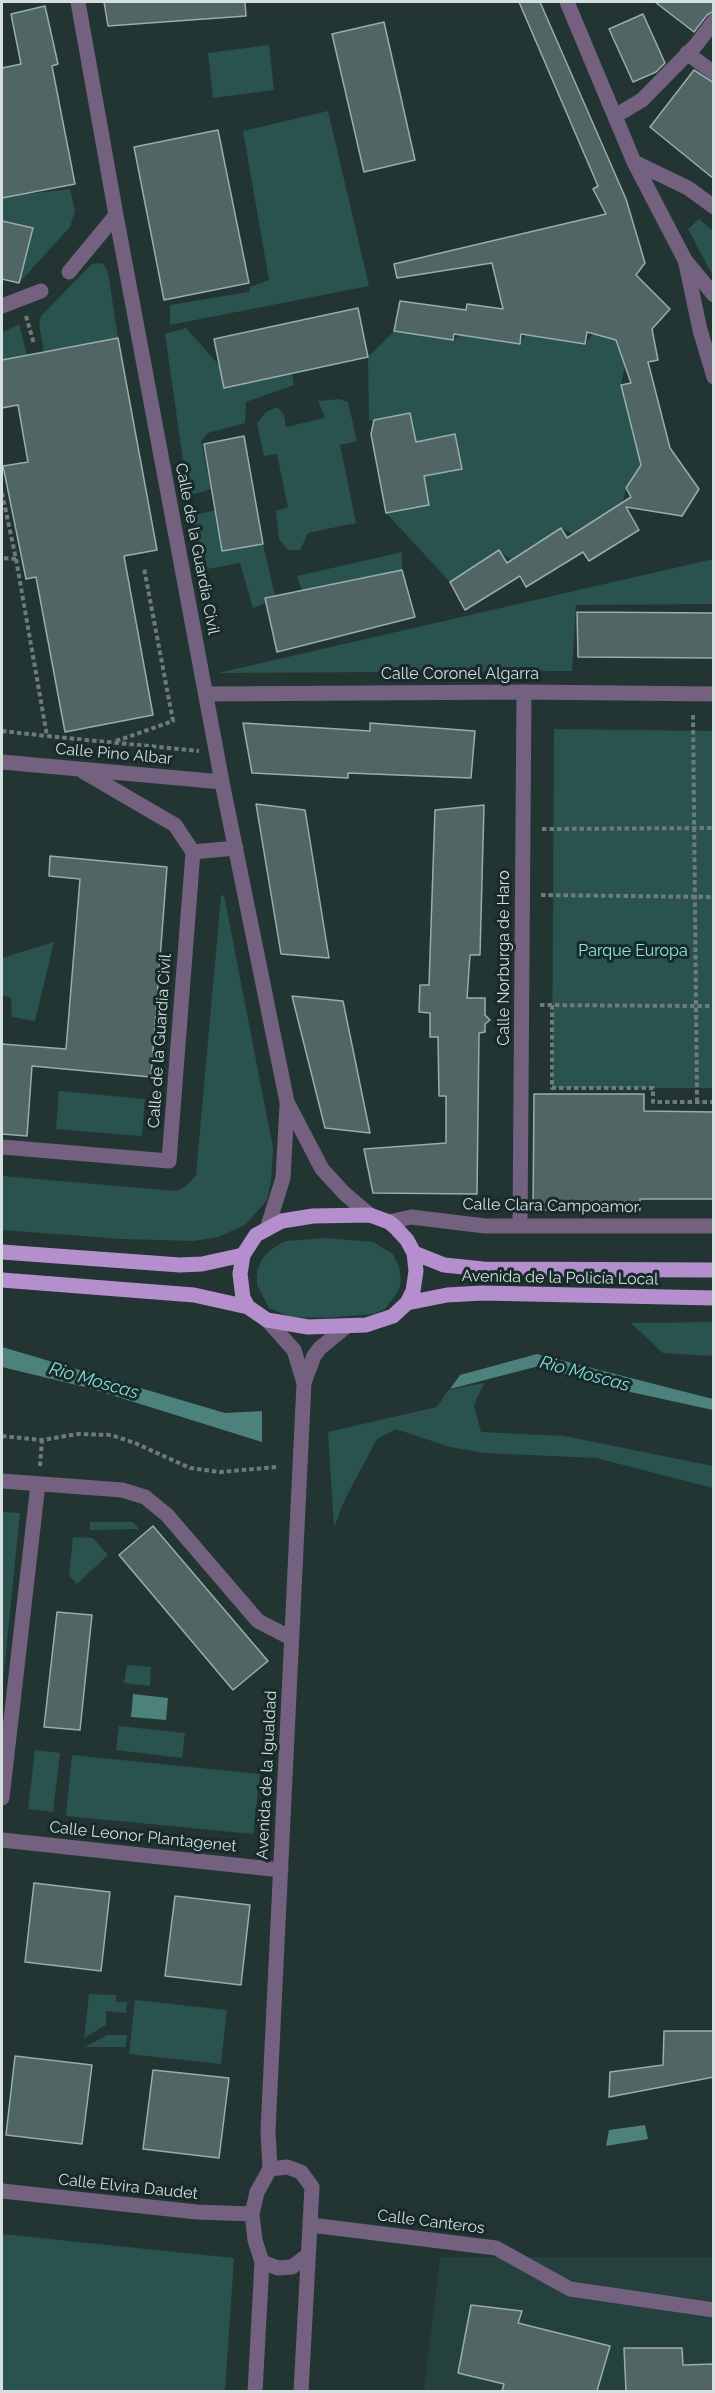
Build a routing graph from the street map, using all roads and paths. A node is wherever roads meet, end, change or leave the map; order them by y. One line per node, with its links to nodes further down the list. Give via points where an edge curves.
1 (78, 2): 9 (street, Calle de la Guardia Civil)
2 (567, 2): 6 (street)
3 (714, 21): 4 (street)
4 (687, 53): 5 (street); 6 (street, via 642,100)
5 (714, 73)
6 (615, 116): 7 (street)
7 (634, 162): 8 (street, via 688,188); 10 (street)
8 (714, 207)
9 (116, 215): 11 (street); 23 (street, Calle de la Guardia Civil)
10 (685, 260): 13 (street); 17 (street)
11 (69, 272)
12 (41, 291): 14 (street)
13 (714, 296)
14 (21, 298): 15 (street); 16 (path)
15 (2, 306)
16 (34, 344)
17 (714, 377)
18 (2, 494): 20 (path)
19 (2, 558): 20 (path)
20 (16, 559): 27 (path)
21 (144, 568): 28 (path, via 173,721)
22 (524, 692): 23 (street, Calle Coronel Algarra); 24 (street, Calle Coronel Algarra); 35 (street, Calle Norburga de Haro)
23 (206, 694): 29 (street, Calle de la Guardia Civil)
24 (693, 694): 25 (street, Calle Coronel Algarra); 33 (path)
25 (714, 694)
26 (2, 731): 27 (path)
27 (47, 736): 28 (path)
28 (112, 742): 29 (path)
29 (218, 753): 32 (street, Calle de la Guardia Civil)
30 (2, 762): 31 (street, Calle Pino Albar)
31 (80, 770): 32 (street, Calle Pino Albar); 37 (street, via 175,825)
32 (222, 782): 36 (street, Calle de la Guardia Civil)
33 (694, 828): 34 (path); 35 (path); 39 (path)
34 (714, 828)
35 (523, 829): 38 (street, Calle Norburga de Haro)
36 (236, 848): 37 (street); 45 (street, Calle de la Guardia Civil)
37 (193, 852): 48 (street, Calle de la Guardia Civil, via 169,1161)
38 (522, 894): 39 (path); 41 (street, Calle Norburga de Haro)
39 (694, 896): 40 (path); 43 (path)
40 (714, 897)
41 (521, 1004): 42 (path); 51 (street, Calle Norburga de Haro)
42 (552, 1005): 43 (path); 46 (path, via 552,1088 653,1088 653,1102)
43 (696, 1006): 44 (path); 46 (path)
44 (714, 1006)
45 (287, 1102): 49 (street, Calle de la Guardia Civil, via 322,1169); 52 (street, Calle de la Guardia Civil, via 283,1178)
46 (697, 1102): 47 (path)
47 (714, 1102)
48 (2, 1147)
49 (370, 1215): 50 (main road); 52 (main road, via 313,1216)
50 (389, 1222): 51 (street, Calle Clara Campoamor, via 411,1217 485,1226); 55 (main road, via 402,1233)
51 (520, 1225): 53 (street, Calle Clara Campoamor)
52 (268, 1226): 56 (main road, via 256,1235)
53 (714, 1226)
54 (2, 1252): 56 (main road, via 180,1265)
55 (414, 1253): 57 (main road, Avenida de la Policía Local, via 444,1265 483,1269); 60 (main road, via 415,1279)
56 (243, 1255): 61 (main road, via 240,1287)
57 (714, 1270)
58 (2, 1280): 61 (main road, via 194,1295)
59 (714, 1298): 60 (main road, Avenida de la Policía Local, via 473,1293)
60 (407, 1304): 63 (main road, via 380,1321)
61 (248, 1307): 62 (main road)
62 (267, 1320): 63 (main road, via 308,1327); 64 (street, Avenida de la Igualdad, via 294,1350)
63 (347, 1326): 64 (street, Avenida de la Igualdad, via 320,1348)
64 (304, 1383): 71 (street, Avenida de la Igualdad)
65 (2, 1436): 66 (path)
66 (42, 1440): 67 (path); 68 (path, via 78,1434 111,1435 190,1468 220,1472)
67 (40, 1467)
68 (277, 1467)
69 (2, 1481): 70 (street)
70 (38, 1484): 71 (street, via 122,1490 145,1497 166,1515 258,1621); 72 (street)
71 (291, 1638): 74 (street, Avenida de la Igualdad)
72 (2, 1798)
73 (2, 1840): 74 (street, Calle Leonor Plantagenet)
74 (281, 1870): 75 (street, Avenida de la Igualdad, via 268,2132)
75 (270, 2169): 77 (street, via 257,2192); 78 (street, via 301,2172 312,2187)
76 (2, 2191): 77 (street, Calle Elvira Daudet, via 197,2212)
77 (252, 2214): 80 (street)
78 (311, 2225): 79 (street); 81 (street, Calle Canteros, via 496,2248 570,2289)
79 (308, 2255): 80 (street, via 292,2268); 83 (street)
80 (262, 2262): 82 (street)
81 (714, 2310)
82 (255, 2391)
83 (301, 2391)

